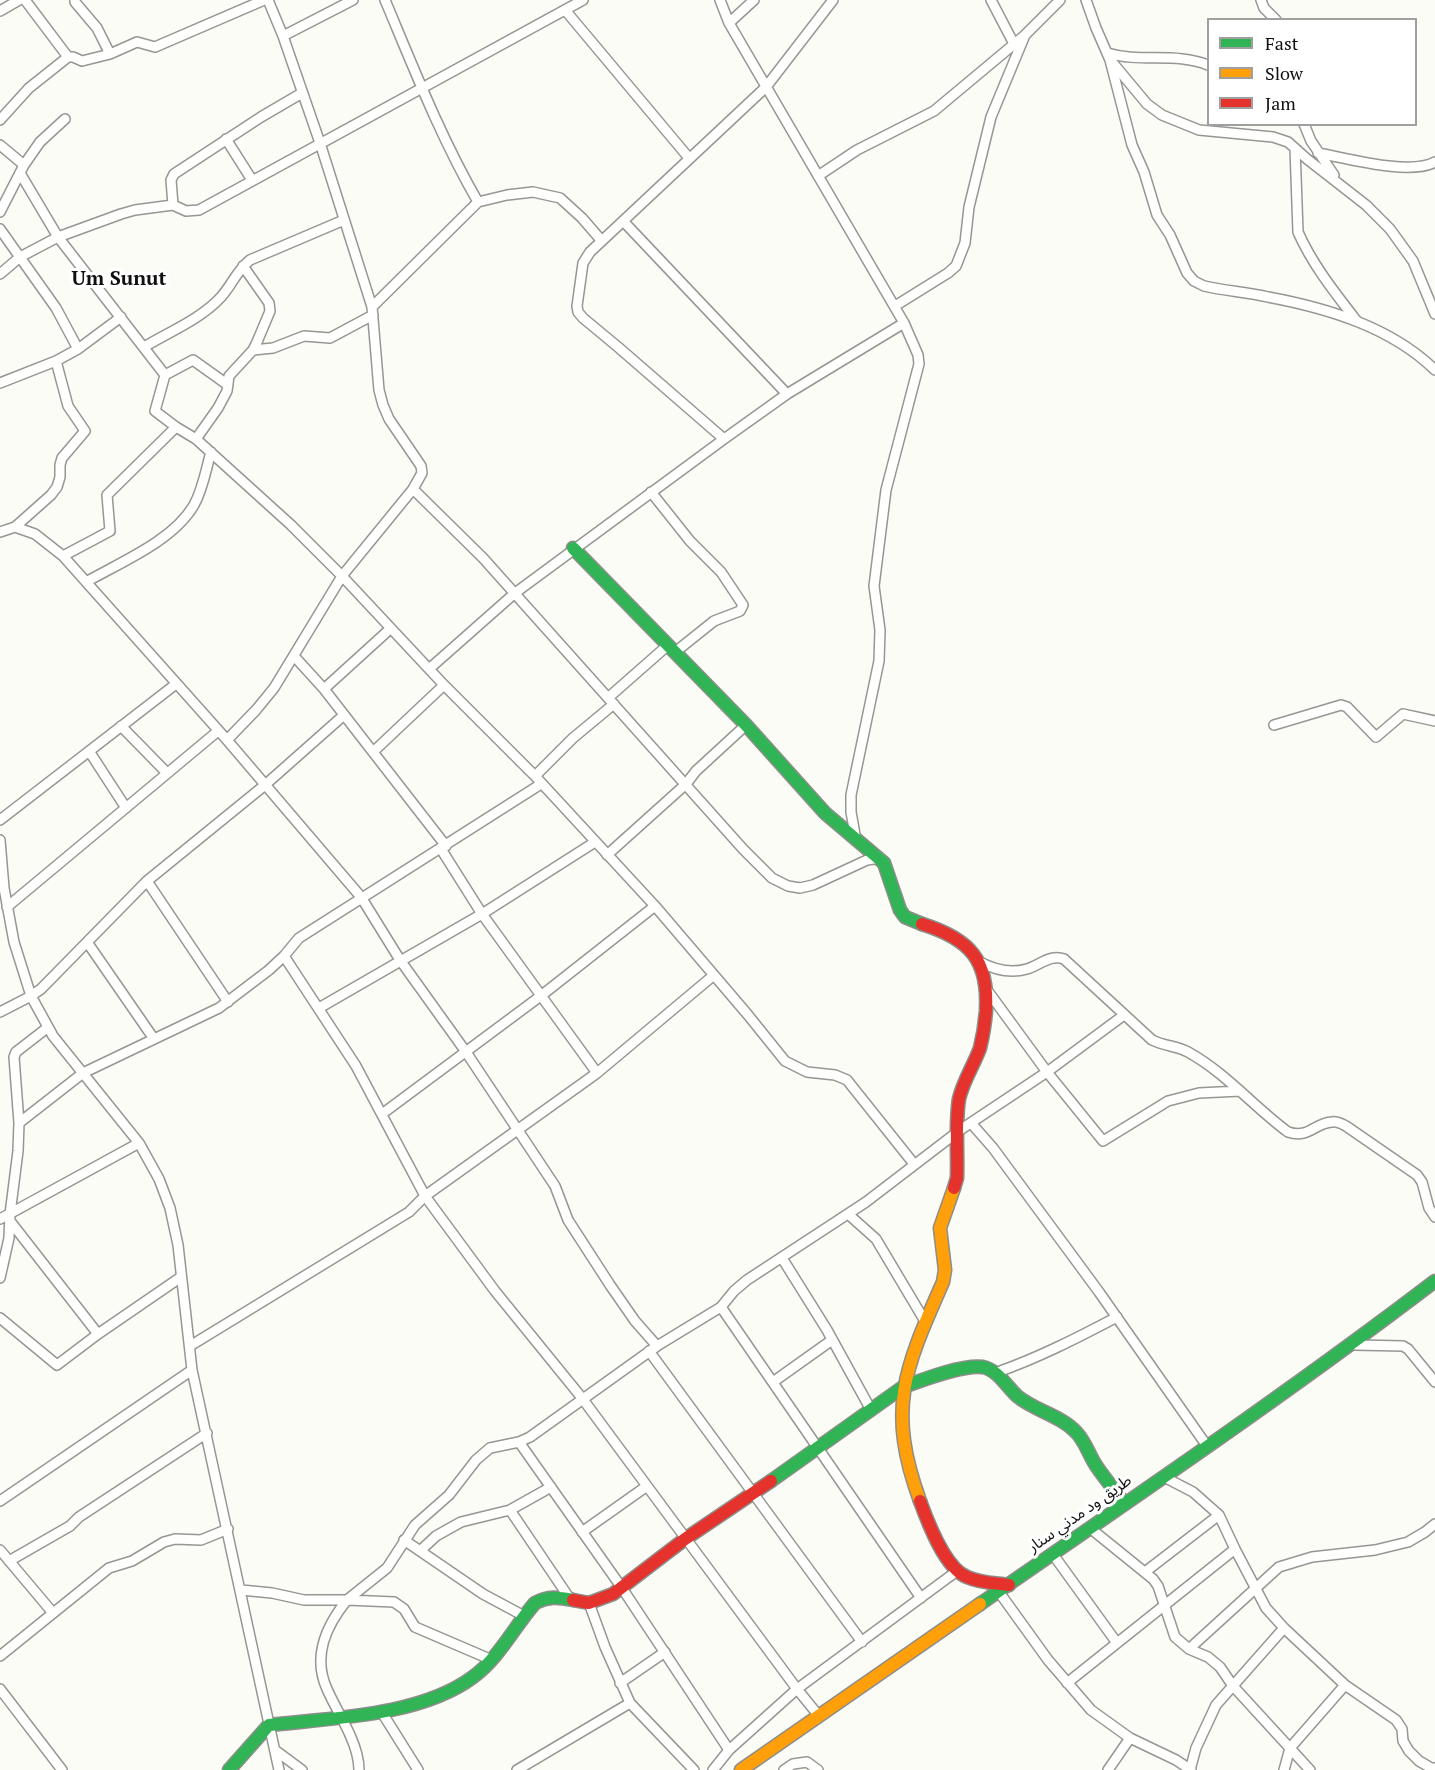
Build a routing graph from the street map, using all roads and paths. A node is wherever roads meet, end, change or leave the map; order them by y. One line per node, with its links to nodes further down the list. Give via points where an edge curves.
1 (19, 0): 16 (street)
2 (25, 0): 23 (street)
3 (75, 0): 22 (street, via 97,28)
4 (266, 0): 20 (street); 22 (street, via 155,47 136,42)
5 (353, 0): 20 (street)
6 (385, 0): 26 (street)
7 (583, 0): 15 (street)
8 (720, 0): 18 (street)
9 (754, 0): 18 (street)
10 (833, 0): 27 (street)
11 (992, 0): 21 (street)
12 (1086, 0): 24 (street)
13 (1261, 0): 17 (street)
14 (1057, 1): 19 (street)
15 (565, 10): 26 (street); 37 (street)
16 (0, 11)
17 (1274, 18)
18 (729, 23): 27 (street)
19 (1024, 34): 21 (street); 54 (street, via 991,117 969,207 965,243 956,266)
20 (284, 36): 28 (street)
21 (1014, 44): 40 (street, via 934,111 857,150)
22 (110, 54): 23 (street, via 82,61)
23 (68, 57): 30 (street, via 29,88)
24 (1109, 57): 25 (street, via 1183,58); 35 (street, via 1147,104 1162,115 1199,130 1282,138); 58 (street, via 1132,145 1157,215 1186,273 1204,286 1304,304)
25 (1207, 65)
26 (422, 87): 33 (street); 43 (street)
27 (766, 87): 37 (street); 40 (street)
28 (302, 93): 32 (street); 33 (street)
29 (64, 119): 39 (street, via 40,142)
30 (0, 120)
31 (1305, 126): 36 (street)
32 (226, 139): 41 (street); 44 (street, via 171,176)
33 (320, 143): 41 (street); 46 (street)
34 (0, 145): 39 (street)
35 (1294, 148): 42 (street); 58 (street, via 1298,232)
36 (1318, 153): 38 (street, via 1397,167 1428,166); 42 (street)
37 (689, 158): 47 (street)
38 (1435, 162)
39 (22, 169): 45 (street); 49 (street)
40 (818, 176): 54 (street)
41 (252, 180): 44 (street, via 199,210 186,211)
42 (1341, 184): 56 (street, via 1390,229 1407,251)
43 (478, 202): 50 (street, via 533,192 560,198); 55 (street)
44 (173, 205): 49 (street, via 128,212)
45 (0, 212)
46 (344, 220): 52 (street, via 268,251); 55 (street)
47 (624, 222): 50 (street); 68 (street)
48 (0, 229): 51 (street)
49 (58, 237): 51 (street); 57 (street)
50 (601, 240): 71 (street, via 583,263 578,312)
51 (20, 257): 53 (street); 61 (street, via 56,308)
52 (243, 266): 60 (street, via 211,307); 62 (street, via 271,307)
53 (0, 274)
54 (895, 306): 59 (street)
55 (373, 311): 62 (street, via 330,338 304,336 273,348); 73 (street, via 383,405 421,466 422,473)
56 (1435, 314)
57 (121, 317): 60 (street); 61 (street)
58 (1356, 320): 64 (street)
59 (904, 323): 68 (street); 106 (street, via 919,364 881,524 874,586 880,630 879,661 851,795)
60 (144, 347): 65 (street)
61 (78, 349): 63 (street)
62 (253, 350): 67 (street, via 228,376)
63 (56, 361): 66 (street); 75 (street, via 68,406 85,431 62,458 57,487)
64 (1435, 370)
65 (165, 375): 67 (street, via 194,360); 69 (street, via 155,411)
66 (0, 383)
67 (228, 385): 70 (street, via 218,408)
68 (787, 394): 71 (street)
69 (176, 427): 70 (street); 78 (street, via 107,495 110,531)
70 (196, 438): 72 (street)
71 (724, 439): 74 (street)
72 (211, 452): 79 (street); 80 (street, via 197,498 174,530)
73 (413, 489): 79 (street); 81 (street)
74 (651, 492): 77 (street); 83 (street, via 721,572 743,604 740,611 714,621)
75 (15, 527): 76 (street); 78 (street, via 35,534)
76 (0, 532)
77 (573, 548): 81 (street); 83 (main road)
78 (63, 556): 80 (street)
79 (342, 576): 82 (street); 84 (street)
80 (86, 582): 86 (street)
81 (514, 593): 85 (street); 89 (street)
82 (390, 629): 85 (street); 88 (street)
83 (671, 650): 89 (street); 92 (main road)
84 (294, 656): 88 (street); 96 (street, via 274,688)
85 (429, 669): 87 (street)
86 (176, 684): 94 (street); 95 (street)
87 (444, 685): 98 (street); 100 (street)
88 (324, 690): 90 (street)
89 (612, 700): 100 (street); 101 (street)
90 (344, 715): 98 (street); 102 (street)
91 (1435, 721): 93 (street, via 1403,714 1376,737 1341,705)
92 (746, 724): 101 (street); 106 (main road, via 825,813)
93 (1275, 725)
94 (121, 726): 97 (street); 99 (street)
95 (218, 730): 96 (street); 99 (street)
96 (227, 740): 102 (street)
97 (89, 751): 103 (street); 104 (street)
98 (373, 752): 108 (street)
99 (168, 773): 103 (street)
100 (538, 780): 107 (street); 108 (street)
101 (686, 784): 109 (street); 110 (street, via 750,857 772,878 788,886 813,885 854,865)
102 (265, 785): 111 (street); 112 (street)
103 (126, 808): 114 (street)
104 (0, 820)
105 (0, 840): 114 (street)
106 (855, 840): 110 (main road)
107 (595, 842): 109 (street); 115 (street)
108 (443, 848): 112 (street); 115 (street)
109 (607, 855): 113 (street)
110 (880, 858): 119 (main road, via 905,917 966,945)
111 (147, 881): 116 (street); 124 (street)
112 (361, 897): 117 (street, via 298,938); 118 (street)
113 (655, 906): 120 (street); 122 (street)
114 (7, 908): 123 (street)
115 (482, 914): 118 (street); 122 (street)
116 (87, 942): 123 (street); 129 (street)
117 (284, 956): 124 (street); 125 (street)
118 (400, 960): 125 (street); 130 (street)
119 (980, 962): 121 (main road); 127 (street, via 1016,971 1052,958 1064,959)
120 (714, 975): 133 (street); 141 (street, via 785,1061 807,1072 847,1080)
121 (987, 990): 131 (street); 139 (main road, via 980,1047 959,1101)
122 (542, 995): 130 (street); 133 (street)
123 (30, 996): 126 (street); 128 (street)
124 (228, 1002): 129 (street)
125 (319, 1008): 135 (street)
126 (0, 1012)
127 (1124, 1015): 131 (street); 134 (street, via 1152,1040 1186,1051)
128 (47, 1028): 132 (street); 136 (street, via 14,1057)
129 (154, 1039): 132 (street)
130 (466, 1052): 135 (street); 138 (street)
131 (1047, 1072): 134 (street, via 1103,1141 1168,1101 1199,1093); 137 (street)
132 (83, 1073): 136 (street); 140 (street)
133 (597, 1073): 138 (street)
134 (1240, 1091): 144 (street, via 1288,1132 1305,1133 1330,1121 1347,1126 1417,1175)
135 (382, 1114): 142 (street)
136 (19, 1123): 145 (street, via 17,1174)
137 (971, 1123): 139 (street); 152 (street)
138 (519, 1130): 142 (street); 158 (street, via 555,1186 568,1220)
139 (960, 1130): 141 (street); 153 (main road, via 957,1178 940,1228 943,1282)
140 (139, 1143): 145 (street); 147 (street, via 170,1208)
141 (914, 1164): 143 (street)
142 (425, 1196): 157 (street, via 398,1220); 164 (street, via 495,1291)
143 (848, 1214): 146 (street); 153 (street, via 876,1239)
144 (1435, 1217)
145 (6, 1218): 148 (street, via 9,1238); 154 (street)
146 (782, 1258): 150 (street, via 747,1280); 155 (street)
147 (181, 1277): 154 (street); 157 (street)
148 (0, 1278)
149 (1435, 1281): 156 (main road, طريق ود مدني سنار)
150 (721, 1307): 158 (street); 161 (street)
151 (0, 1317): 154 (street, via 57,1365)
152 (1117, 1317): 160 (street, via 1061,1347); 168 (street)
153 (926, 1323): 163 (main road, via 909,1361)
154 (98, 1334)
155 (832, 1340): 161 (street); 165 (street)
156 (1351, 1345): 162 (street, via 1403,1346); 168 (main road, طريق ود مدني سنار)
157 (190, 1346): 159 (street)
158 (653, 1348): 164 (street); 173 (street)
159 (192, 1370): 166 (street); 174 (street)
160 (996, 1373): 163 (main road, via 983,1367 962,1369); 175 (main road, via 1019,1398 1076,1431)
161 (773, 1382): 169 (street)
162 (1435, 1382)
163 (903, 1387): 165 (main road); 189 (main road, via 902,1419 921,1505 935,1537)
164 (582, 1398): 167 (street); 171 (street)
165 (871, 1410): 169 (main road)
166 (207, 1432): 180 (street); 188 (street, via 70,1526)
167 (519, 1442): 172 (street); 183 (street, via 485,1452)
168 (1207, 1446): 170 (main road, طريق ود مدني سنار)
169 (819, 1448): 173 (main road); 195 (street)
170 (1164, 1477): 175 (main road, طريق ود مدني سنار); 177 (street, via 1193,1492)
171 (647, 1486): 181 (street); 182 (street)
172 (551, 1487): 176 (street); 181 (street)
173 (753, 1492): 182 (main road); 203 (street)
174 (0, 1501)
175 (1125, 1504): 179 (main road, طريق ود مدني سنار)
176 (510, 1510): 186 (street, via 461,1522 436,1536); 196 (street)
177 (1219, 1515): 184 (street); 190 (street)
178 (1435, 1524): 191 (street, via 1408,1542 1312,1557 1279,1568)
179 (1090, 1528): 187 (main road, طريق ود مدني سنار); 190 (street)
180 (228, 1529): 194 (street); 200 (street, via 201,1540 164,1542 132,1561 104,1571)
181 (582, 1532): 192 (street)
182 (685, 1539): 192 (main road); 214 (street)
183 (404, 1540): 186 (street); 197 (street, via 387,1568)
184 (1235, 1549): 191 (street); 199 (street)
185 (0, 1550): 188 (street)
186 (420, 1551): 201 (street, via 483,1594)
187 (1053, 1553): 193 (main road, طريق ود مدني سنار); 204 (street)
188 (9, 1560): 200 (street)
189 (957, 1571): 193 (main road); 195 (street)
190 (1145, 1572): 199 (street, via 1158,1586)
191 (1255, 1587): 202 (street, via 1266,1608); 205 (street)
192 (622, 1588): 198 (main road); 206 (street)
193 (1004, 1588): 210 (street, via 1047,1660); 218 (main road, طريق ود مدني سنار)
194 (241, 1590): 197 (street, via 304,1600); 219 (street)
195 (921, 1598): 203 (street)
196 (570, 1599): 198 (main road); 201 (main road, via 545,1598)
197 (347, 1600): 208 (street, via 399,1604 416,1627); 217 (street, via 324,1636 320,1651 325,1684)
198 (589, 1603): 209 (street)
199 (1164, 1607): 204 (street); 205 (street, via 1175,1637)
200 (52, 1613): 207 (street)
201 (524, 1616): 208 (main road)
202 (1284, 1628): 211 (street); 212 (street)
203 (862, 1642): 214 (street)
204 (1117, 1643): 210 (street)
205 (1189, 1649): 212 (street, via 1220,1667)
206 (664, 1652): 209 (street); 223 (street)
207 (0, 1656)
208 (492, 1660): 216 (main road, via 471,1679 442,1694)
209 (620, 1683): 215 (street)
210 (1066, 1683): 220 (street, via 1090,1710)
211 (1345, 1685): 221 (street); 224 (street, via 1396,1720 1409,1751)
212 (1233, 1686): 221 (street); 238 (street, via 1208,1720)
213 (0, 1689): 225 (street)
214 (797, 1689): 218 (street); 223 (street)
215 (630, 1703): 231 (street); 232 (street)
216 (381, 1711): 217 (main road); 230 (street)
217 (342, 1716): 219 (main road); 229 (street, via 355,1746)
218 (819, 1716): 234 (main road, طريق ود مدني سنار)
219 (269, 1725): 222 (street); 226 (main road)
220 (1130, 1738): 237 (street); 238 (street)
221 (1290, 1748): 239 (street); 240 (street)
222 (275, 1750): 227 (street); 228 (street)
223 (729, 1750): 233 (street)
224 (1432, 1767)
225 (62, 1770)
226 (229, 1770)
227 (279, 1770)
228 (302, 1770)
229 (359, 1770)
230 (418, 1770)
231 (517, 1770)
232 (694, 1770)
233 (713, 1770)
234 (741, 1770)
235 (784, 1770): 236 (street, via 807,1762)
236 (818, 1770)
237 (1108, 1770)
238 (1191, 1770)
239 (1284, 1770)
240 (1310, 1770)

